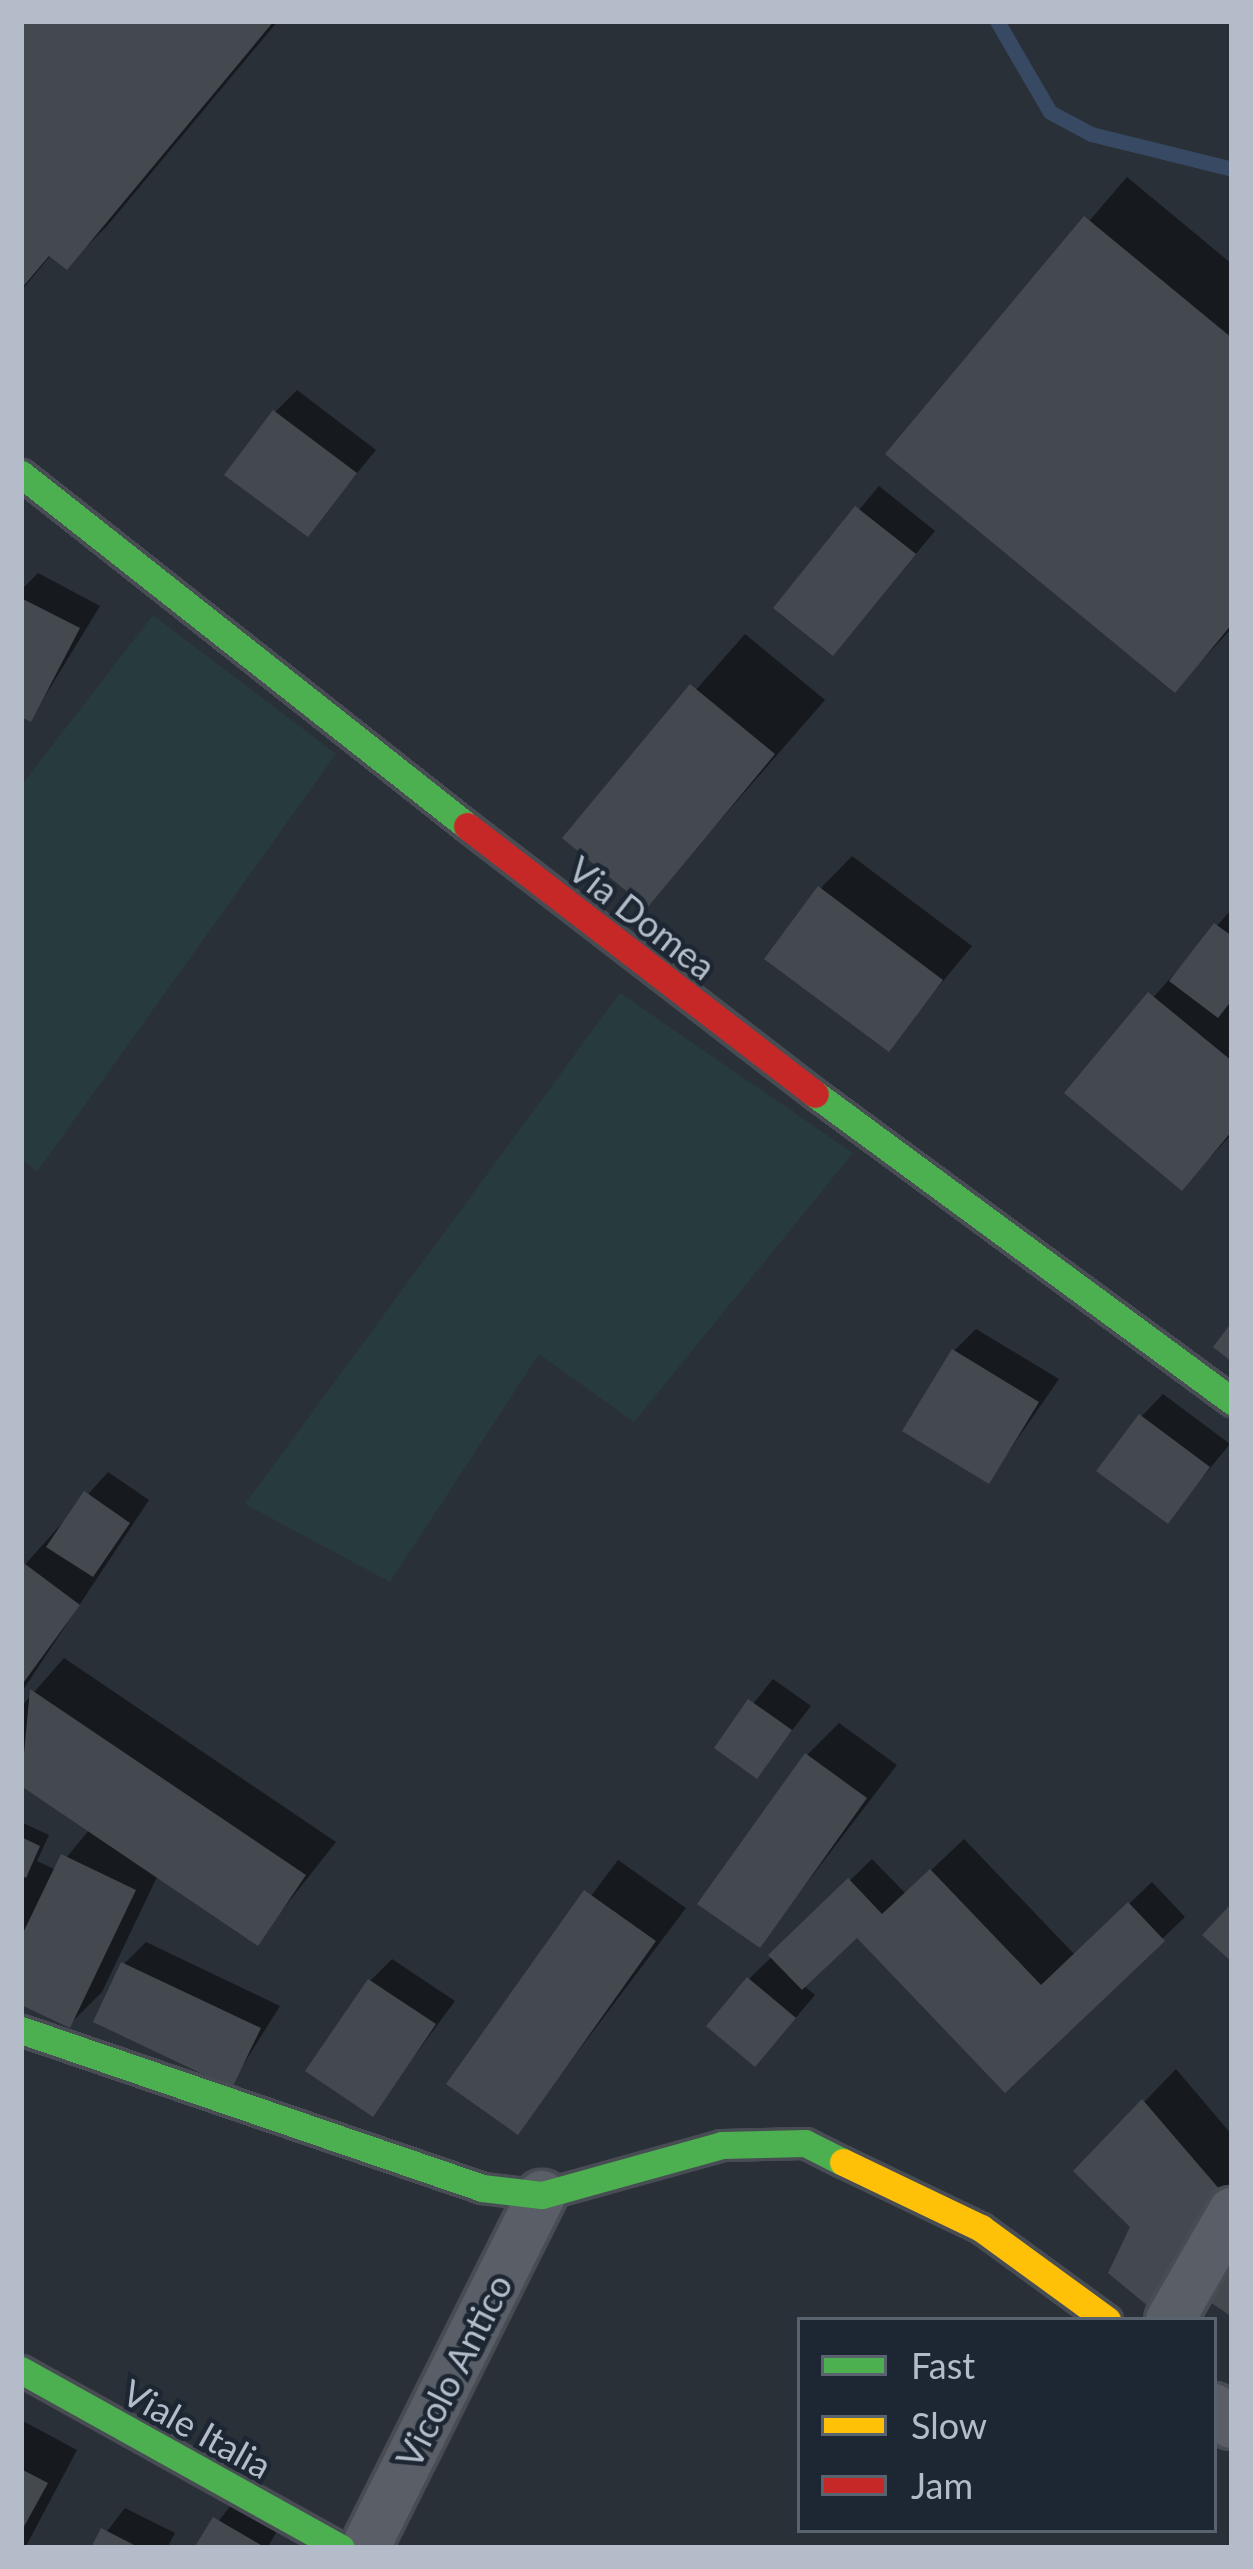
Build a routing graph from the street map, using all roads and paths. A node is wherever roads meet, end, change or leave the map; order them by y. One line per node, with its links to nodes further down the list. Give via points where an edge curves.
1 (21, 474): 2 (street, Via Domea, via 675,991)
2 (1232, 1401)
3 (21, 2030): 4 (street, via 482,2188)
4 (542, 2194): 6 (street, via 722,2145 805,2143 981,2228); 11 (street, Vicolo Antico)
5 (1232, 2212): 7 (street)
6 (1103, 2317)
7 (1172, 2317)
8 (21, 2370): 9 (street, Viale Italia)
9 (286, 2535): 10 (street, Viale Italia)
10 (340, 2548)
11 (365, 2548)

